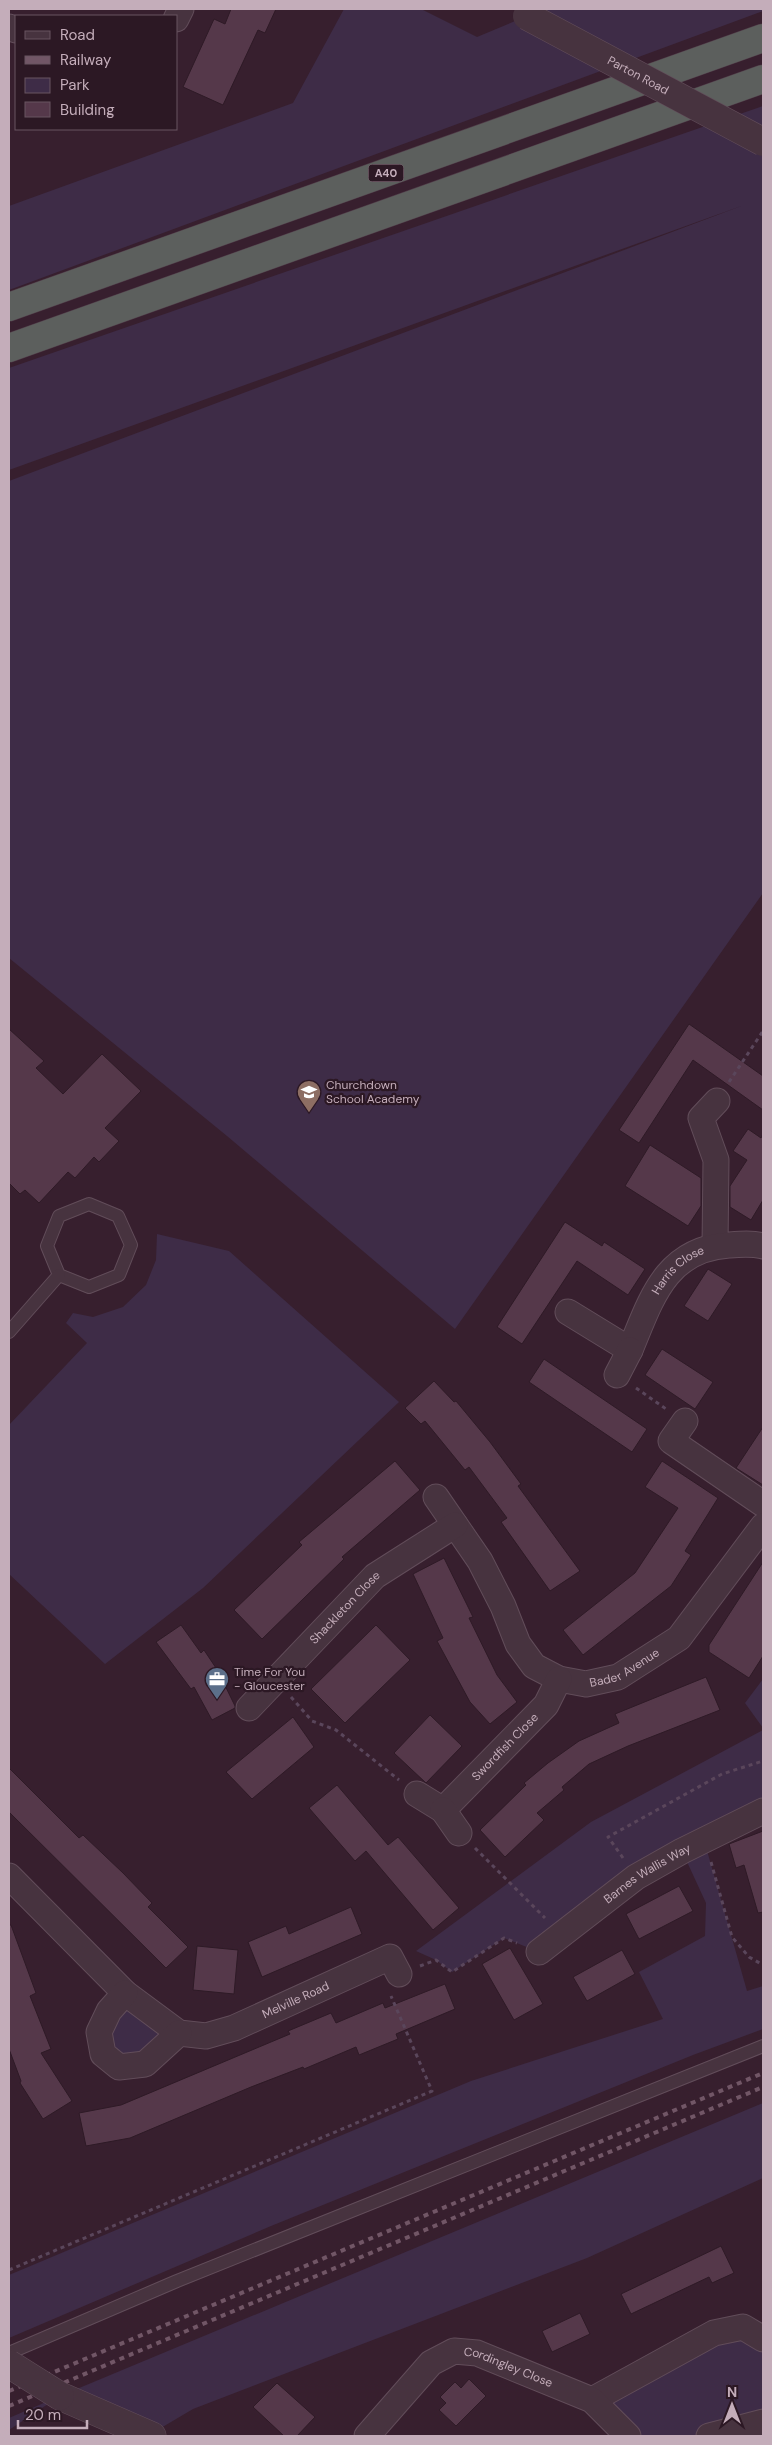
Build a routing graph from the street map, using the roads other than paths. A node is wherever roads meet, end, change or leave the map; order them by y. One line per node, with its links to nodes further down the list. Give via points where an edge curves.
1 (520, 13): 4 (street, Parton Road, bridge)
2 (763, 38): 5 (highway, A40)
3 (763, 79): 6 (highway)
4 (763, 142)
5 (9, 307)
6 (9, 348)
7 (701, 1116): 8 (street, via 716,1160)
8 (715, 1246): 9 (street, Harris Close); 13 (street, Harris Close, via 682,1260 656,1288)
9 (763, 1246)
10 (59, 1275): 10 (lane, via 47,1246 59,1216 89,1204 118,1216 130,1245 118,1275 89,1287); 12 (lane)
11 (568, 1312): 13 (street)
12 (9, 1332)
13 (630, 1350): 14 (street, Harris Close)
14 (617, 1375)
15 (684, 1422): 17 (street, via 671,1441)
16 (436, 1496): 18 (street, Bader Avenue)
17 (763, 1504)
18 (455, 1526): 20 (street, Bader Avenue, via 480,1561 518,1644 534,1666); 21 (street, Shackleton Close, via 375,1576)
19 (763, 1526): 20 (street, Bader Avenue, via 679,1638 618,1677 586,1684)
20 (559, 1679): 23 (street, Swordfish Close, via 546,1705)
21 (249, 1708)
22 (417, 1794): 23 (street)
23 (443, 1810): 25 (street)
24 (763, 1811): 27 (street, Barnes Wallis Way, via 636,1877)
25 (459, 1833)
26 (9, 1876): 29 (street)
27 (539, 1952)
28 (399, 1974): 30 (street, Melville Road, via 390,1957 234,2028 206,2036)
29 (125, 1993): 30 (street); 30 (street, via 109,2011 99,2032 103,2054 119,2067 145,2064)
30 (179, 2033)
31 (763, 2046): 33 (lane, via 177,2281)
32 (763, 2339): 35 (street, via 743,2327 714,2333)
33 (9, 2353)
34 (9, 2364): 37 (street, bridge, via 60,2396)
35 (592, 2400): 38 (street, Cordingley Close, via 478,2353 454,2350 432,2363); 39 (street, Cordingley Close)
36 (763, 2422): 40 (street)
37 (152, 2436)
38 (367, 2436)
39 (628, 2436)
40 (709, 2436)

